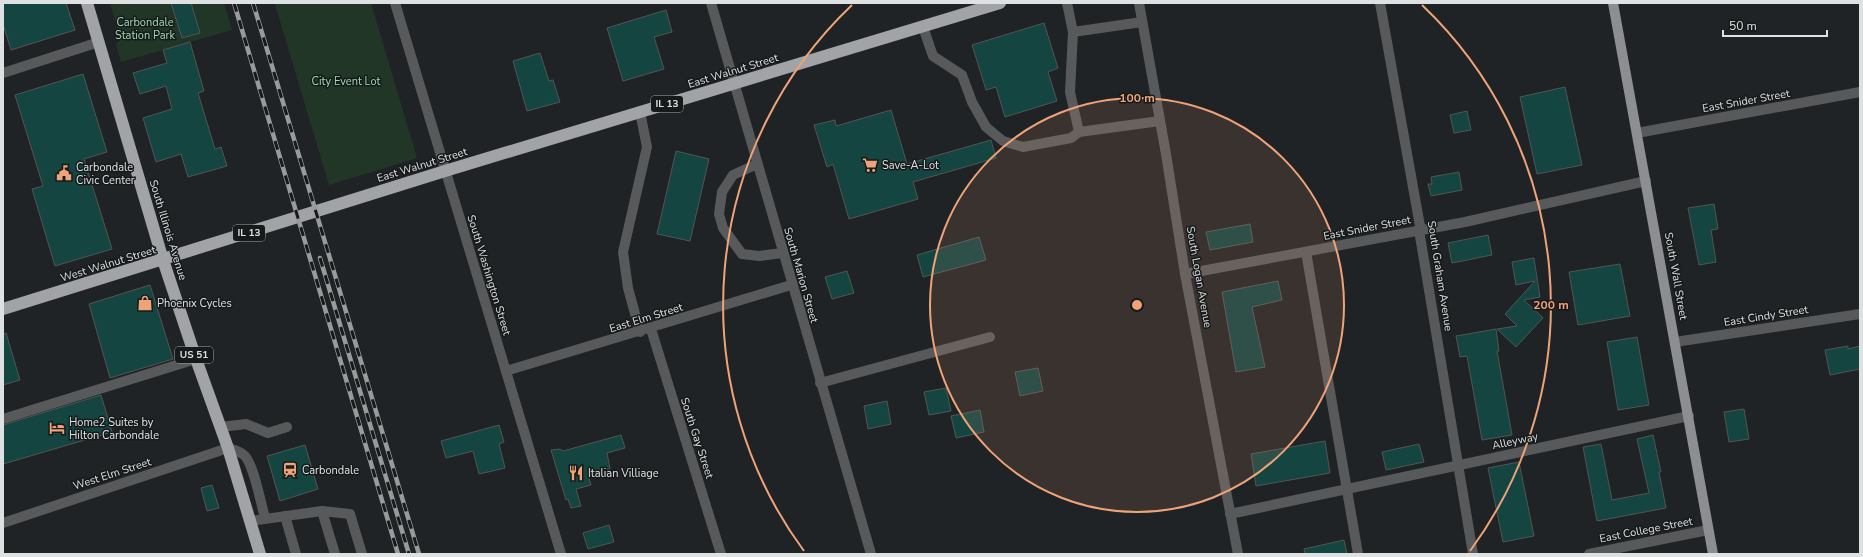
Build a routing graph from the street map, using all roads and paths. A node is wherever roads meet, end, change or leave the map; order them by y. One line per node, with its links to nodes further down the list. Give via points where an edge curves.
1 (87, 3): 12 (highway, South Illinois Avenue / US 51)
2 (395, 3): 21 (street, South Washington Street)
3 (711, 3): 14 (street, South Marion Street)
4 (1000, 3): 10 (highway, East Walnut Street / IL 13)
5 (1068, 3): 11 (street)
6 (1139, 3): 9 (street, South Logan Avenue)
7 (1380, 3): 24 (street, South Graham Avenue)
8 (1613, 3): 19 (main road, South Wall Street)
9 (1142, 22): 11 (street); 17 (street, South Logan Avenue)
10 (923, 27): 14 (highway, East Walnut Street / IL 13); 18 (street, via 933,56 962,75 972,102 986,127 1003,141 1023,147 1071,138)
11 (1073, 32): 18 (street, via 1070,92)
12 (99, 42): 13 (street); 27 (highway, South Illinois Avenue / US 51)
13 (3, 73)
14 (735, 83): 16 (highway, East Walnut Street / IL 13); 20 (street, South Marion Street)
15 (1860, 92): 19 (street, East Snider Street)
16 (640, 112): 21 (highway, East Walnut Street / IL 13); 33 (street, via 647,147 623,252 628,288)
17 (1160, 121): 18 (street); 28 (street, South Logan Avenue)
18 (1079, 132)
19 (1637, 133): 22 (main road, South Wall Street)
20 (757, 164): 26 (street, South Marion Street); 26 (street, via 733,175 722,192 719,214 723,228 742,254 759,256)
21 (445, 171): 23 (highway, East Walnut Street / IL 13); 37 (street, South Washington Street)
22 (1646, 181): 24 (street, East Snider Street); 35 (main road, South Wall Street)
23 (335, 206): 27 (highway, West Walnut Street / IL 13)
24 (1419, 230): 25 (street, East Snider Street); 44 (street, South Graham Avenue)
25 (1306, 252): 28 (street, East Snider Street); 45 (street)
26 (782, 253): 29 (street, South Marion Street)
27 (163, 260): 30 (highway, West Walnut Street / IL 13); 36 (highway, South Illinois Avenue / US 51)
28 (1185, 274): 47 (street, South Logan Avenue)
29 (791, 285): 32 (street, East Elm Street); 38 (street, South Marion Street)
30 (3, 309)
31 (1860, 314): 35 (street, East Cindy Street)
32 (651, 329): 33 (street, East Elm Street); 58 (street, South Gay Street)
33 (640, 332): 37 (street, East Elm Street)
34 (990, 337): 38 (street)
35 (1675, 342): 39 (main road, South Wall Street)
36 (196, 359): 40 (street); 41 (highway, South Illinois Avenue / US 51)
37 (506, 371): 57 (street, South Washington Street)
38 (820, 383): 59 (street, South Marion Street)
39 (1689, 416): 44 (street, Alleyway); 52 (main road, South Wall Street)
40 (3, 420)
41 (221, 427): 42 (street, via 246,424 268,433); 43 (highway, South Illinois Avenue / US 51)
42 (287, 427)
43 (228, 448): 49 (street, via 245,457 250,465); 50 (highway, South Illinois Avenue / US 51); 51 (street, West Elm Street)
44 (1458, 466): 45 (street, Alleyway); 62 (street, South Graham Avenue)
45 (1347, 489): 47 (street, Alleyway); 61 (street)
46 (322, 512): 48 (street); 55 (street); 56 (street, via 350,514)
47 (1230, 514): 60 (street, South Logan Avenue)
48 (285, 516): 49 (street); 54 (street)
49 (266, 518): 50 (street)
50 (250, 520): 53 (highway, South Illinois Avenue / US 51)
51 (3, 523)
52 (1708, 530): 63 (street, East College Street); 64 (main road, South Wall Street)
53 (260, 554)
54 (296, 554)
55 (335, 554)
56 (362, 554)
57 (561, 554)
58 (721, 554)
59 (870, 554)
60 (1238, 554)
61 (1358, 554)
62 (1473, 554)
63 (1589, 554)
64 (1713, 554)

